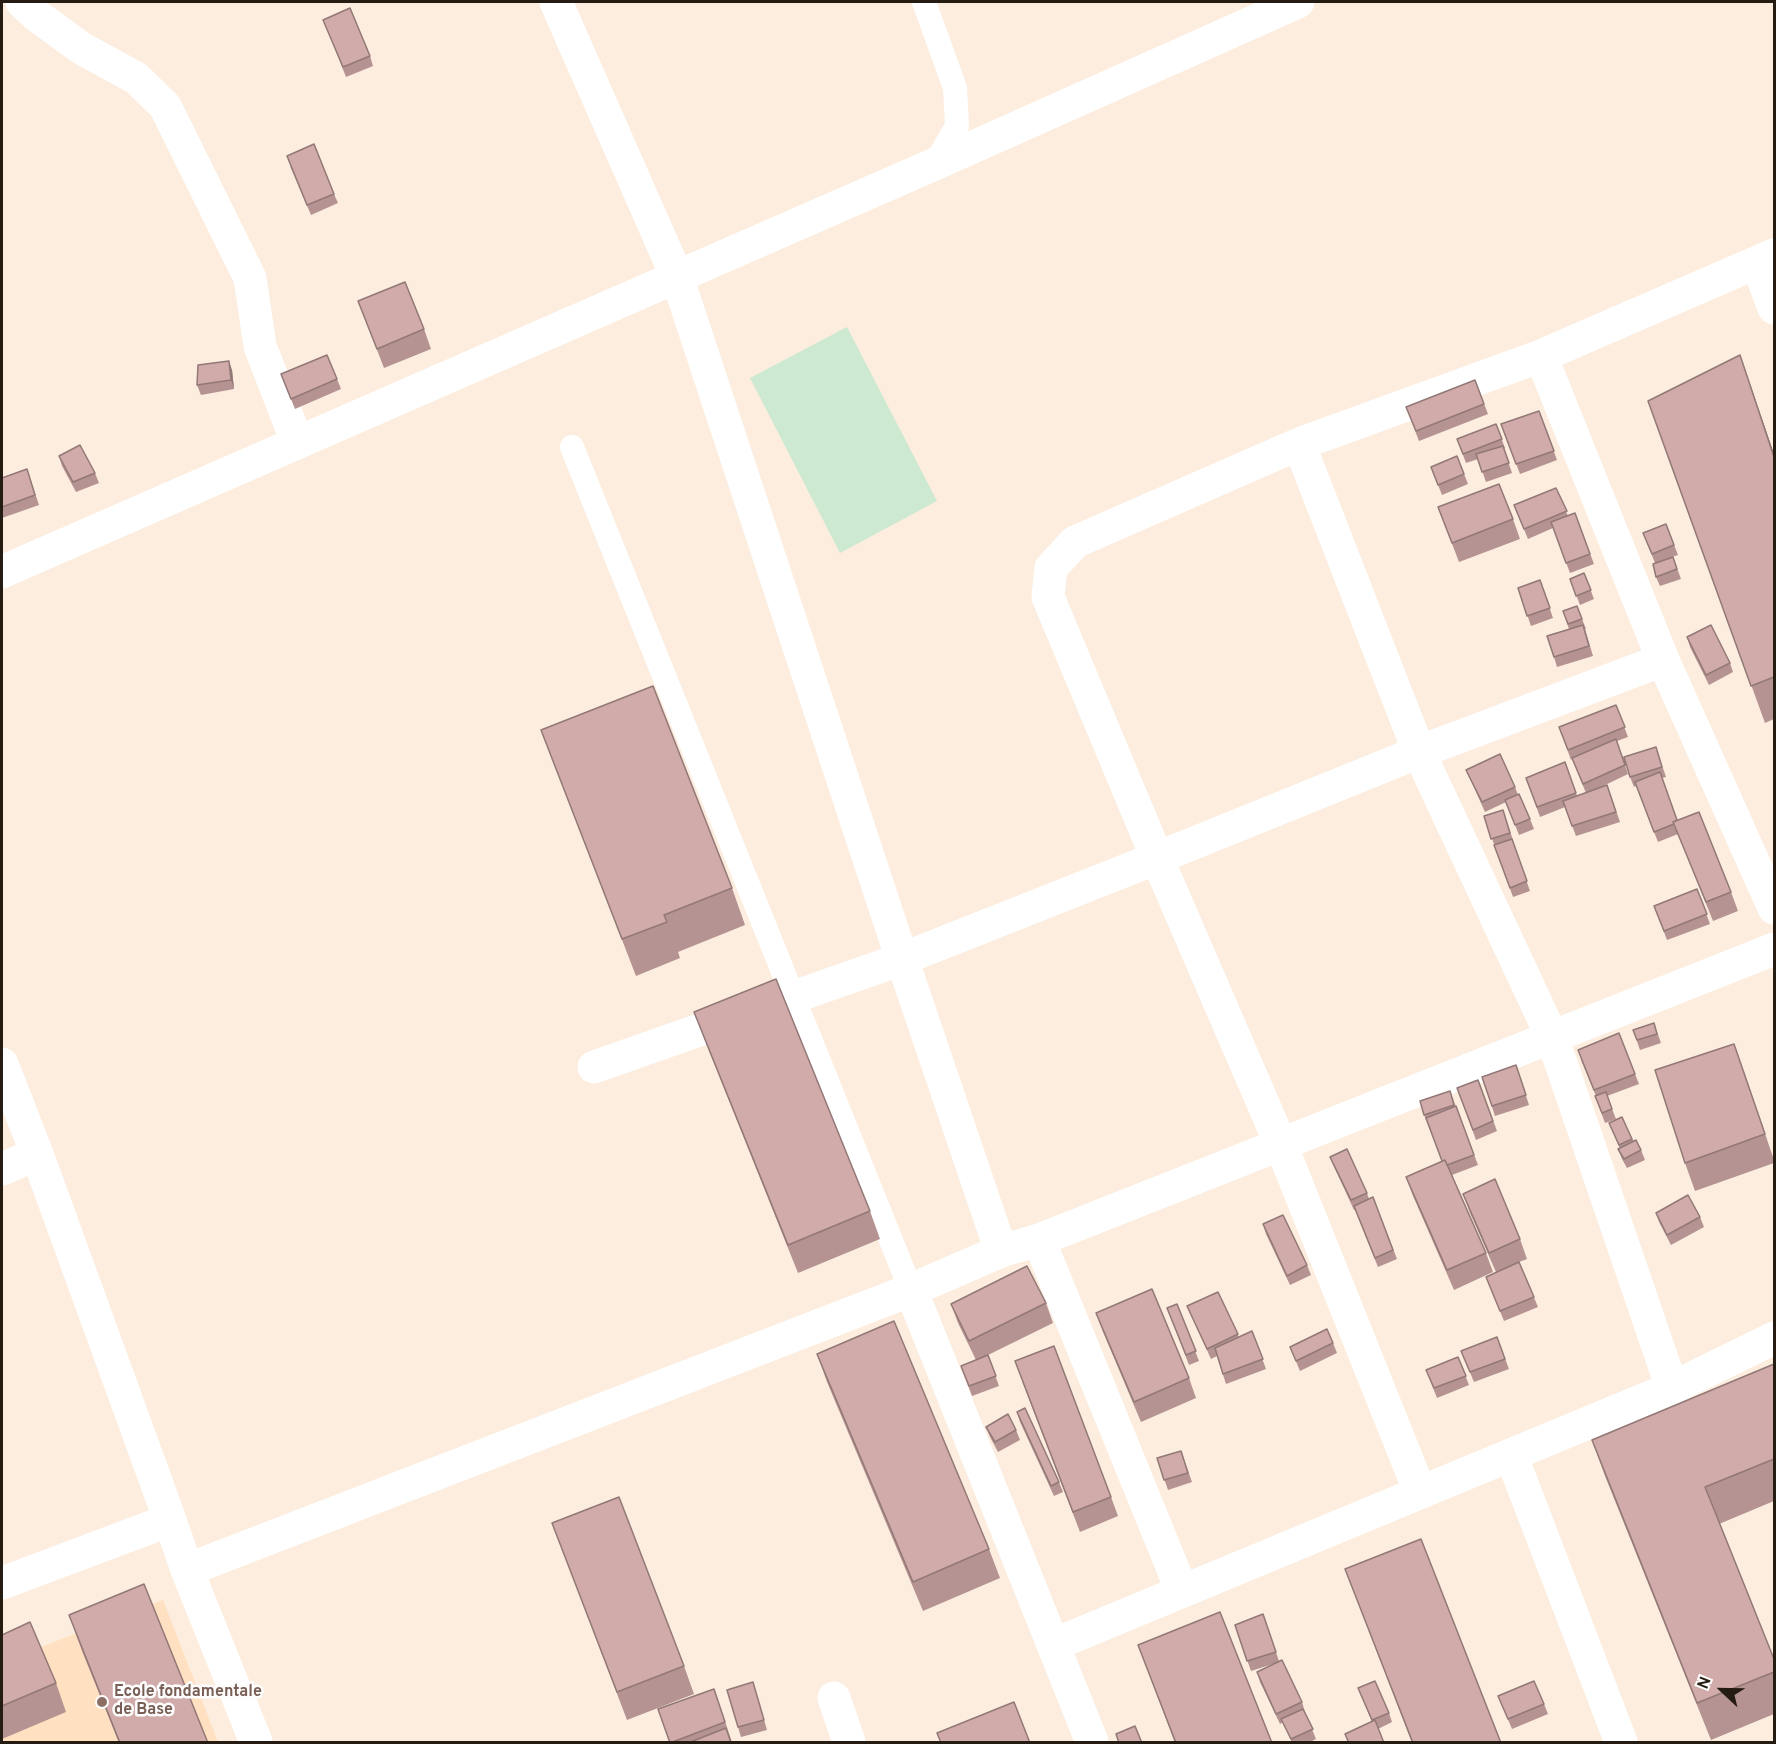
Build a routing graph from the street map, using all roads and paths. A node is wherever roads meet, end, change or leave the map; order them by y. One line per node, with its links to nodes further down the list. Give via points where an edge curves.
1 (22, 2): 10 (street, via 81,48 136,78 165,106 250,278 260,346)
2 (556, 2): 7 (street)
3 (924, 2): 5 (lane, via 955,88 957,126)
4 (1298, 2): 5 (street)
5 (935, 164): 7 (street)
6 (1766, 259): 8 (street); 9 (street)
7 (677, 276): 10 (street); 19 (street)
8 (1774, 308)
9 (1541, 356): 11 (street); 14 (street)
10 (297, 442): 13 (street)
11 (1299, 444): 15 (street); 16 (street, via 1075,542 1051,568 1048,597)
12 (572, 447): 20 (lane)
13 (2, 572)
14 (1663, 660): 15 (street); 17 (street)
15 (1419, 752): 16 (street); 21 (street)
16 (1157, 858): 19 (street); 24 (street)
17 (1774, 908)
18 (1774, 949): 21 (street)
19 (902, 959): 20 (street); 28 (street)
20 (793, 996): 23 (street); 29 (lane)
21 (1552, 1038): 24 (street); 31 (street)
22 (2, 1064): 25 (street)
23 (594, 1067)
24 (1281, 1145): 27 (street); 33 (street)
25 (37, 1154): 26 (street); 34 (street)
26 (2, 1169)
27 (1039, 1240): 28 (street); 37 (street)
28 (1001, 1251): 29 (street)
29 (911, 1290): 35 (street); 38 (street)
30 (1774, 1338): 31 (street)
31 (1672, 1388): 32 (street)
32 (1511, 1455): 33 (street); 43 (street)
33 (1420, 1492): 37 (street)
34 (170, 1520): 35 (street); 36 (street)
35 (187, 1570): 40 (street)
36 (2, 1583)
37 (1182, 1591): 38 (street)
38 (1053, 1645): 42 (street)
39 (834, 1698): 41 (street)
40 (255, 1743)
41 (849, 1743)
42 (1092, 1743)
43 (1621, 1743)

